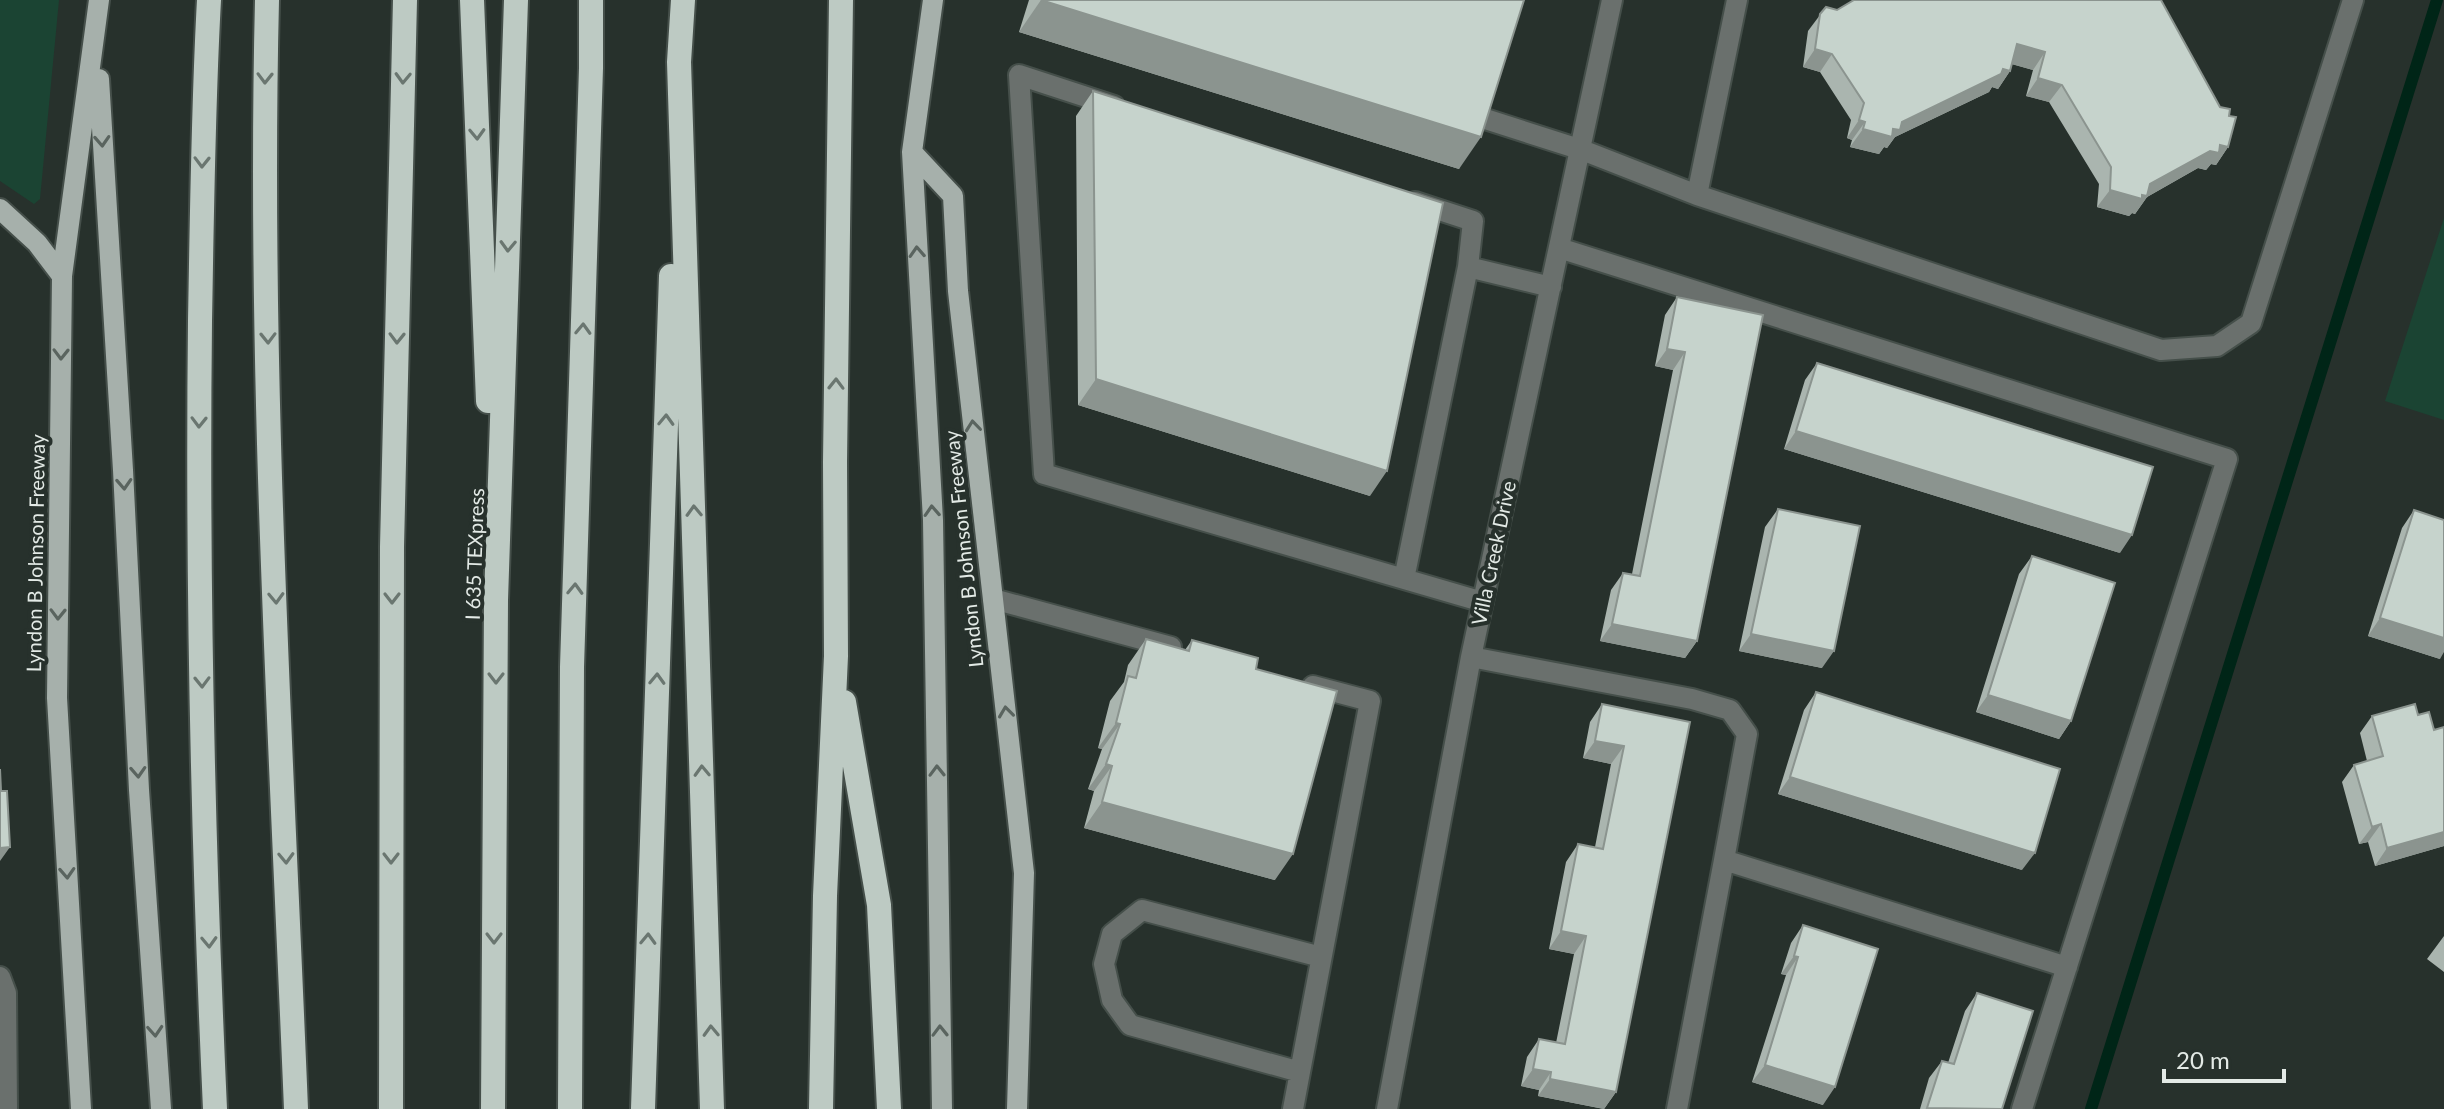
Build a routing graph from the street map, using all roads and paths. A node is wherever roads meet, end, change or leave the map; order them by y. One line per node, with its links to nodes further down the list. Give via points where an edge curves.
1 (99, 0): 15 (main road, Lyndon B Johnson Freeway)
2 (209, 0): 46 (highway, one-way to 46, via 198,469)
3 (267, 0): 47 (highway, one-way to 47, via 270,466)
4 (405, 0): 48 (highway, one-way to 48, via 392,547)
5 (472, 0): 31 (highway, one-way to 31)
6 (516, 0): 31 (highway, I 635 TEXpress, one-way to 31)
7 (591, 0): 17 (highway)
8 (605, 0): 17 (highway)
9 (683, 0): 16 (highway)
10 (841, 0): 34 (highway, one-way to 10)
11 (933, 0): 21 (main road)
12 (1612, 0): 20 (street, Villa Creek Drive)
13 (1737, 0): 22 (street)
14 (2353, 0): 22 (street, via 2251,323 2217,346 2161,350)
15 (96, 35): 27 (main road, Lyndon B Johnson Freeway); 45 (main road, one-way to 45)
16 (679, 62): 51 (highway, one-way to 16); 52 (highway, one-way to 16)
17 (591, 68): 50 (highway, one-way to 17, via 572,667)
18 (1140, 114): 29 (street, via 1019,75 1044,474)
19 (1476, 116): 20 (street)
20 (1582, 150): 22 (street); 25 (street, Villa Creek Drive)
21 (912, 152): 30 (main road, Lyndon B Johnson Freeway, one-way to 21, via 958,291 953,196); 55 (main road, one-way to 21, via 933,520)
22 (1697, 195)
23 (1397, 196): 26 (street, via 1473,221)
24 (0, 209): 27 (main road, via 37,243)
25 (1559, 248): 28 (street, Villa Creek Drive); 39 (street, via 2227,459)
26 (1468, 267): 28 (street); 29 (street)
27 (62, 276): 44 (main road, Lyndon B Johnson Freeway, one-way to 44, via 57,698)
28 (1551, 287): 32 (street, Villa Creek Drive)
29 (1404, 579): 32 (street)
30 (993, 599): 33 (street); 56 (main road, Lyndon B Johnson Freeway, one-way to 30, via 1024,873)
31 (496, 600): 49 (highway, I 635 TEXpress, one-way to 49)
32 (1483, 602): 35 (street, Villa Creek Drive)
33 (1189, 652)
34 (836, 656): 53 (highway); 54 (highway, via 879,905)
35 (1471, 657): 37 (street, via 1730,710 1747,734); 58 (street, Villa Creek Drive)
36 (1295, 681): 38 (street, via 1370,701)
37 (1724, 860): 39 (street); 59 (street)
38 (1321, 957): 42 (street); 42 (street, via 1142,910 1112,934 1104,964 1112,1000 1130,1025)
39 (2067, 967): 60 (street)
40 (0, 977): 41 (street, via 6,993)
41 (3, 1056): 43 (street)
42 (1300, 1072): 57 (street)
43 (7, 1109)
44 (81, 1109)
45 (161, 1109)
46 (215, 1109)
47 (296, 1109)
48 (391, 1109)
49 (493, 1109)
50 (570, 1109)
51 (643, 1109)
52 (712, 1109)
53 (821, 1109)
54 (889, 1109)
55 (942, 1109)
56 (1017, 1109)
57 (1293, 1109)
58 (1387, 1109)
59 (1677, 1109)
60 (2022, 1109)

